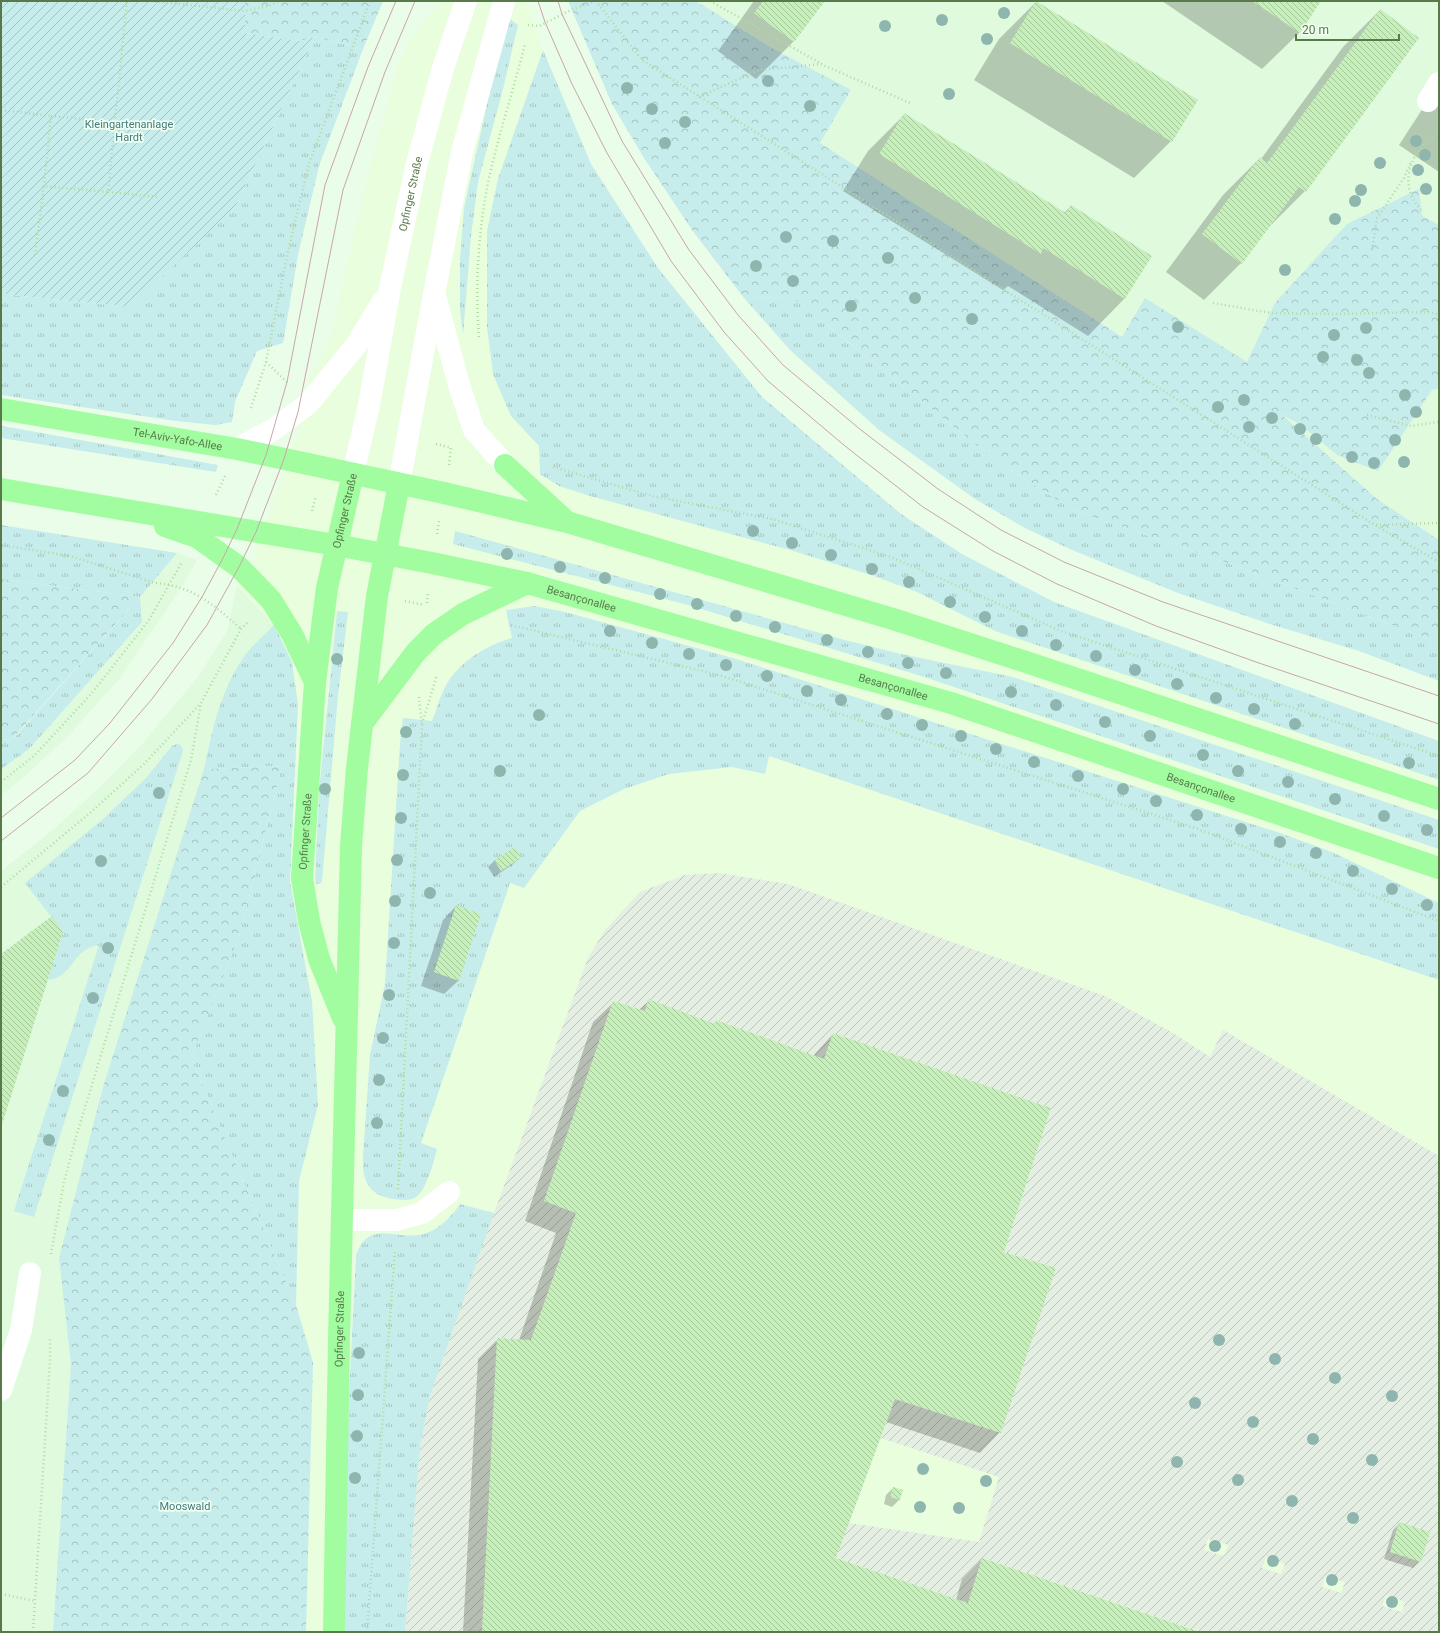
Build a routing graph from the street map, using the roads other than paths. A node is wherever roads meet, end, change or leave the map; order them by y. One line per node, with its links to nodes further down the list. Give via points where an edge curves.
1 (466, 1): 3 (street, Opfinger Straße, via 443,68 417,163)
2 (504, 1): 4 (street, Opfinger Straße, via 462,152)
3 (390, 288): 6 (street, via 357,344 308,404 274,429); 8 (street, Opfinger Straße, via 369,405)
4 (434, 294): 7 (street, via 458,385 474,430); 9 (street, Opfinger Straße)
5 (1, 409): 6 (main road, Tel-Aviv-Yafo-Allee)
6 (237, 449): 8 (main road, Tel-Aviv-Yafo-Allee)
7 (505, 465): 12 (main road)
8 (353, 474): 9 (main road); 13 (main road, Opfinger Straße)
9 (400, 484): 12 (main road); 14 (main road, Opfinger Straße)
10 (1, 489): 11 (main road)
11 (115, 509): 13 (main road); 16 (main road, via 197,537 239,567 271,600 292,634)
12 (567, 522): 18 (main road, via 1029,662)
13 (336, 545): 14 (main road, Besançonallee); 16 (main road, Opfinger Straße, via 327,588)
14 (385, 554): 15 (main road, Besançonallee); 17 (main road, Opfinger Straße, via 377,596)
15 (527, 583): 17 (main road, via 463,614 434,634 416,652); 19 (main road, Besançonallee, via 951,703)
16 (315, 682): 20 (main road, Opfinger Straße, via 302,878 319,959)
17 (361, 725): 20 (main road, Opfinger Straße, via 351,846)
18 (1439, 799)
19 (1439, 868)
20 (346, 1025): 22 (main road, Opfinger Straße)
21 (449, 1192): 22 (street, via 422,1213 397,1220)
22 (342, 1220): 25 (main road, Opfinger Straße)
23 (30, 1273): 24 (street, via 21,1330)
24 (1, 1390)
25 (334, 1632)

